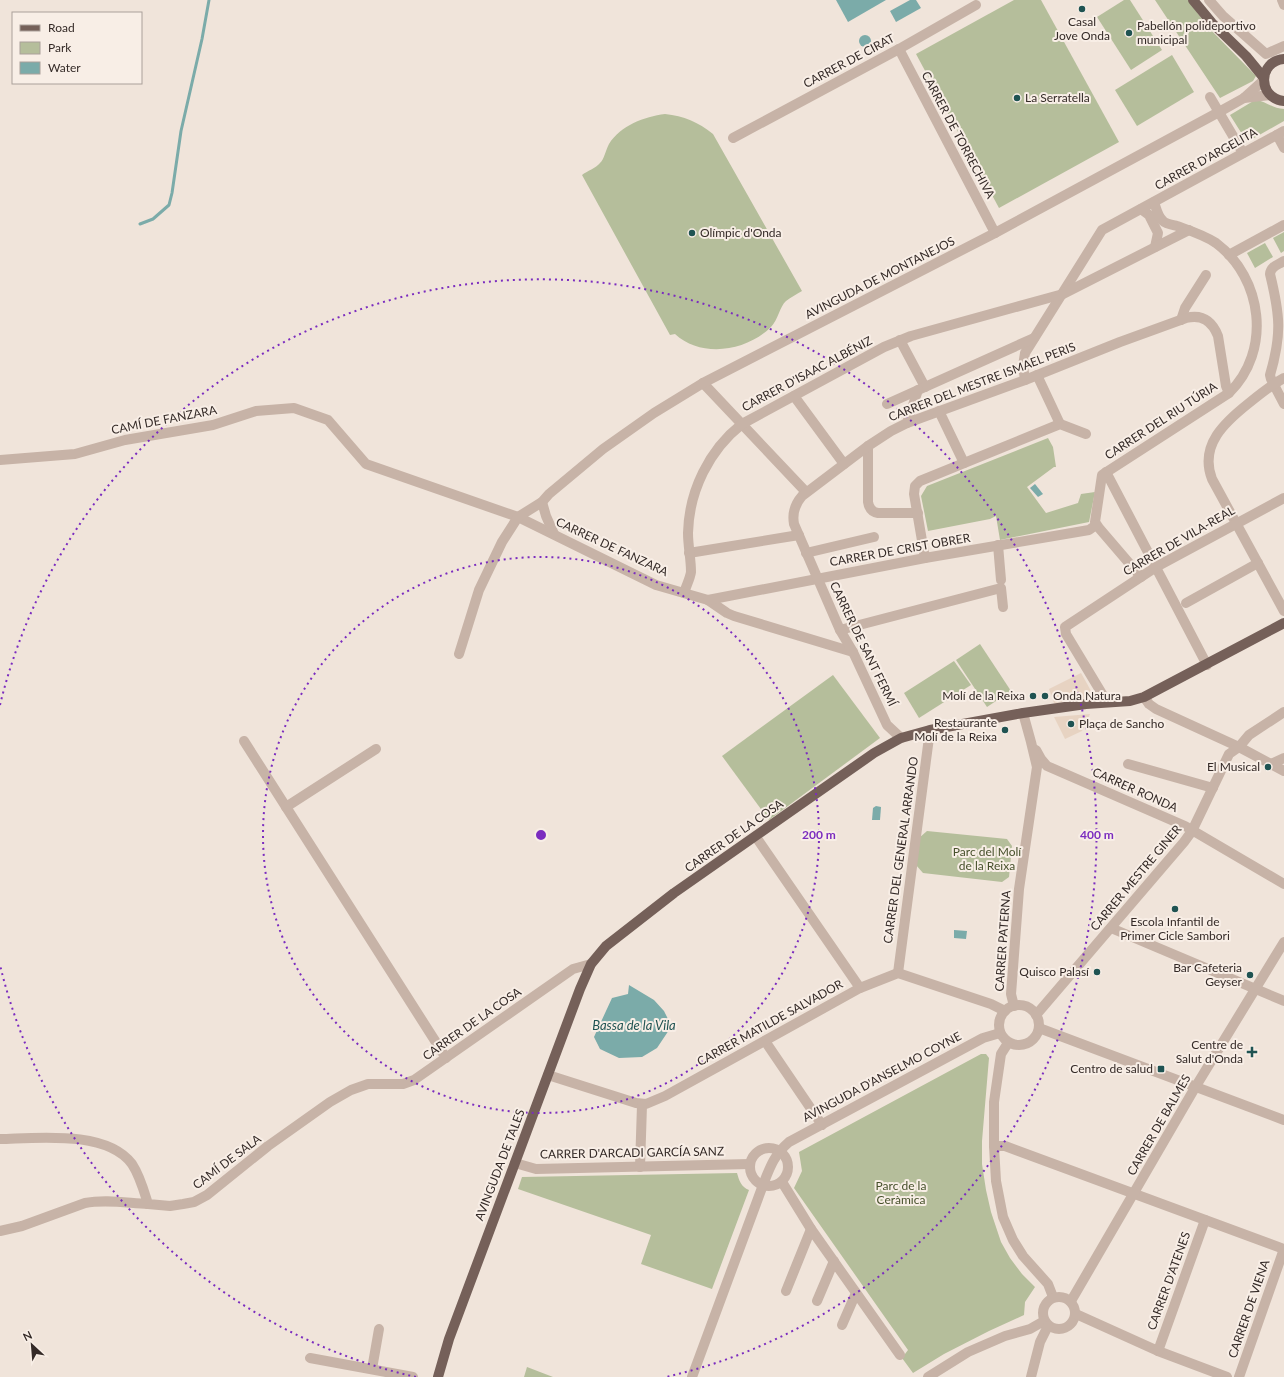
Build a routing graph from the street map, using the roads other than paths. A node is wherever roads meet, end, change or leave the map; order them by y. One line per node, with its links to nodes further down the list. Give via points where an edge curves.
1 (1193, 0): 8 (main road, via 1212,23)
2 (1210, 0): 6 (street, via 1223,16 1266,54)
3 (1282, 0): 5 (street)
4 (976, 5): 7 (street, CARRER DE CIRAT)
5 (1284, 5)
6 (1284, 46)
7 (899, 49): 18 (street, CARRER DE CIRAT); 26 (street, CARRER DE TORRECHIVA)
8 (1246, 56): 10 (main road); 11 (main road)
9 (1284, 59): 10 (main road)
10 (1269, 66): 11 (main road)
11 (1264, 79): 12 (main road, via 1264,85); 14 (street, AVINGUDA DE MONTANEJOS)
12 (1270, 95): 14 (street, AVINGUDA DE MONTANEJOS); 15 (main road)
13 (1210, 97): 16 (street)
14 (1244, 98): 16 (street, AVINGUDA DE MONTANEJOS)
15 (1284, 101)
16 (1219, 112): 20 (street); 26 (street, AVINGUDA DE MONTANEJOS)
17 (1280, 133): 19 (street); 20 (street, CARRER D'ARGELITA)
18 (733, 138)
19 (1284, 148)
20 (1243, 153): 21 (street, CARRER D'ARGELITA)
21 (1154, 202): 22 (street, CARRER D'ARGELITA); 23 (street)
22 (1141, 209): 27 (street, via 1149,215 1158,233); 31 (street, CARRER D'ARGELITA, via 1102,230)
23 (1163, 221): 25 (street, CARRER DEL RIU TÚRIA); 27 (street)
24 (1284, 225): 28 (street)
25 (1189, 230): 27 (street); 28 (street, CARRER DEL RIU TÚRIA, via 1210,239)
26 (995, 233): 38 (street, AVINGUDA DE MONTANEJOS)
27 (1158, 246): 31 (street)
28 (1229, 255): 41 (street, CARRER DEL RIU TÚRIA, via 1252,293 1258,333 1250,361 1238,383)
29 (1284, 261): 39 (street, via 1270,270 1279,324 1278,345 1270,375)
30 (1206, 275): 32 (street, via 1185,308)
31 (1063, 294): 33 (street, CARRER D'ARGELITA); 34 (street, CARRER D'ISAAC ALBÉNIZ)
32 (1181, 320): 35 (street, CARRER DEL MESTRE ISMAEL PERIS); 41 (street, CARRER DEL MESTRE ISMAEL PERIS, via 1192,316 1205,318 1213,326 1218,336)
33 (1034, 338): 37 (street, CARRER D'ARGELITA, via 1023,359); 40 (street)
34 (900, 340): 40 (street); 42 (street, CARRER D'ISAAC ALBÉNIZ)
35 (1037, 375): 37 (street, CARRER DEL MESTRE ISMAEL PERIS); 46 (street)
36 (1284, 378): 39 (street)
37 (1025, 380): 45 (street, CARRER DEL MESTRE ISMAEL PERIS)
38 (703, 384): 48 (street); 56 (street, AVINGUDA DE MONTANEJOS, via 654,413 603,450)
39 (1273, 384): 44 (street); 60 (street, via 1231,417 1213,442 1209,454 1208,467 1212,479)
40 (921, 389): 43 (street); 47 (street)
41 (1229, 393): 54 (street, CARRER DEL RIU TÚRIA)
42 (794, 396): 48 (street, CARRER D'ISAAC ALBÉNIZ); 53 (street)
43 (887, 404)
44 (1284, 404)
45 (940, 411): 47 (street, CARRER DEL MESTRE ISMAEL PERIS); 52 (street)
46 (1059, 421): 49 (street); 52 (street, via 1044,430)
47 (906, 423): 50 (street, CARRER DEL MESTRE ISMAEL PERIS)
48 (742, 424): 55 (street); 67 (street, CARRER D'ISAAC ALBÉNIZ, via 724,440 705,467 698,483 690,512)
49 (1086, 434)
50 (868, 446): 53 (street, CARRER DEL MESTRE ISMAEL PERIS); 58 (street, via 870,507 878,513)
51 (0, 460): 59 (street, CAMÍ DE FANZARA, via 75,454 125,440 213,425 256,411 294,408 328,420 366,464)
52 (964, 463): 58 (street, via 918,483 914,494)
53 (844, 464): 55 (street, CARRER DEL MESTRE ISMAEL PERIS)
54 (1106, 472): 61 (street, via 1102,475); 71 (street)
55 (806, 492): 64 (street, CARRER DEL MESTRE ISMAEL PERIS, via 794,510 794,524)
56 (542, 502): 59 (street, AVINGUDA DE MONTANEJOS); 62 (street); 63 (street)
57 (1283, 502): 60 (street, CARRER DE VILA-REAL)
58 (918, 513): 69 (street)
59 (518, 517): 62 (street, CARRER DE FANZARA); 83 (street, AVINGUDA DE MONTANEJOS, via 502,542 479,590)
60 (1236, 523): 70 (street); 71 (street, CARRER DE VILA-REAL)
61 (1096, 525): 66 (street, CARRER DE CRIST OBRER, via 1089,530); 72 (street)
62 (538, 527): 63 (street, CARRER DE FANZARA)
63 (554, 534): 75 (street, CARRER DE FANZARA, via 656,585)
64 (799, 535): 67 (street); 68 (street, CARRER DE SANT FERMÍ)
65 (874, 538): 68 (street)
66 (998, 545): 69 (street, CARRER DE CRIST OBRER); 74 (street)
67 (689, 553): 75 (street, CARRER D'ISAAC ALBÉNIZ, via 691,573)
68 (806, 553): 73 (street, CARRER DE SANT FERMÍ)
69 (925, 558): 73 (street, CARRER DE CRIST OBRER)
70 (1258, 563): 77 (street); 79 (street)
71 (1156, 567): 72 (street, CARRER DE VILA-REAL); 84 (street)
72 (1141, 577): 86 (street, CARRER DE VILA-REAL, via 1064,628)
73 (817, 578): 76 (street, CARRER DE CRIST OBRER); 81 (street, CARRER DE SANT FERMÍ)
74 (1001, 580)
75 (684, 593): 76 (street, CARRER DE FANZARA)
76 (708, 600): 82 (street, CARRER DE FANZARA, via 734,616)
77 (1186, 602)
78 (1003, 607): 81 (street, via 1001,588)
79 (1284, 611)
80 (1284, 623): 84 (main road, CARRER DE LA COSA)
81 (840, 630): 82 (street, CARRER DE SANT FERMÍ)
82 (853, 652): 90 (street, CARRER DE SANT FERMÍ, via 887,725)
83 (459, 654)
84 (1207, 665): 85 (main road, CARRER DE LA COSA)
85 (1144, 697): 86 (main road, CARRER DE LA COSA, via 1130,701); 93 (street, via 1156,709)
86 (1107, 702): 88 (main road, CARRER DE LA COSA)
87 (1284, 712): 93 (street, CARRER MESTRE GINER, via 1249,735)
88 (1023, 713): 89 (main road, CARRER DE LA COSA); 92 (street, CARRER PATERNA)
89 (930, 730): 90 (main road, CARRER DE LA COSA); 109 (street, CARRER DEL GENERAL ARRANDO)
90 (900, 738): 104 (main road, CARRER DE LA COSA, via 874,753)
91 (244, 740): 102 (street)
92 (1032, 742): 98 (street, CARRER RONDA, via 1047,766); 100 (street, CARRER PATERNA)
93 (1239, 747): 97 (street); 101 (street, CARRER MESTRE GINER, via 1229,754)
94 (376, 750): 102 (street)
95 (1284, 758): 97 (street)
96 (1128, 764): 101 (street)
97 (1272, 764): 99 (street)
98 (1058, 770): 100 (street); 103 (street, CARRER RONDA)
99 (1284, 771)
100 (1036, 774): 113 (street, CARRER PATERNA, via 1020,889 1011,994)
101 (1213, 788): 103 (street, CARRER MESTRE GINER)
102 (286, 807): 120 (street)
103 (1192, 831): 105 (street, CARRER RONDA); 106 (street, CARRER MESTRE GINER)
104 (756, 836): 108 (main road, CARRER DE LA COSA, via 668,898 606,946); 110 (street)
105 (1284, 884)
106 (1111, 928): 111 (street); 115 (street, CARRER MESTRE GINER)
107 (1284, 942): 111 (street, CARRER DE BALMES)
108 (591, 964): 120 (street, CARRER DE LA COSA, via 573,970); 121 (main road, AVINGUDA DE TALES)
109 (898, 974): 110 (street, CARRER MATILDE SALVADOR); 114 (street, via 991,1004)
110 (860, 988): 118 (street, CARRER MATILDE SALVADOR)
111 (1256, 990): 112 (street); 123 (street, CARRER DE BALMES)
112 (1284, 1001)
113 (1014, 1006): 114 (street); 115 (street, via 1027,1007)
114 (1005, 1011): 117 (street, via 999,1021)
115 (1036, 1015): 116 (street)
116 (1039, 1028): 119 (street, via 1037,1035 1027,1044 1021,1046); 123 (street)
117 (1000, 1033): 119 (street); 126 (street, AVINGUDA D'ANSELMO COYNE, via 983,1038)
118 (765, 1041): 124 (street, CARRER MATILDE SALVADOR, via 665,1096); 126 (street)
119 (1008, 1043): 128 (street, via 1001,1054 999,1065 994,1102)
120 (446, 1058): 122 (street, CARRER DE LA COSA)
121 (548, 1075): 124 (street); 130 (main road, AVINGUDA DE TALES)
122 (414, 1080): 136 (street, CAMÍ DE SALA, via 404,1084 368,1084 351,1090 268,1146 207,1195 194,1202 170,1206)
123 (1196, 1086): 125 (street); 135 (street, CARRER DE BALMES)
124 (642, 1105): 132 (street)
125 (1284, 1120)
126 (822, 1124): 129 (street, AVINGUDA D'ANSELMO COYNE, via 789,1142)
127 (0, 1139): 136 (street, via 78,1139 112,1148 127,1158 136,1171)
128 (994, 1146): 135 (street, via 1005,1146); 144 (street, via 1003,1217 1023,1256 1048,1284)
129 (780, 1150): 131 (street, via 770,1147 761,1149 754,1155); 133 (street, via 788,1159 788,1172); 134 (street, AVINGUDA D'ANSELMO COYNE)
130 (515, 1163): 132 (street, CARRER D'ARCADI GARCÍA SANZ, via 536,1169); 157 (main road, AVINGUDA DE TALES, via 449,1339)
131 (750, 1164): 132 (street, CARRER D'ARCADI GARCÍA SANZ); 134 (street, via 750,1172)
132 (640, 1166)
133 (782, 1182): 134 (street, via 772,1186); 138 (street)
134 (762, 1185): 158 (street, AVINGUDA D'ANSELMO COYNE)
135 (1135, 1193): 137 (street); 146 (street, CARRER DE BALMES)
136 (148, 1204): 139 (street, CAMÍ DE SALA, via 94,1201)
137 (1205, 1220): 140 (street); 151 (street, CARRER D'ATENES)
138 (811, 1228): 141 (street); 142 (street)
139 (0, 1231)
140 (1284, 1249): 161 (street, CARRER DE VIENA)
141 (834, 1261): 143 (street); 145 (street)
142 (786, 1290)
143 (856, 1293): 149 (street); 152 (street)
144 (1053, 1297): 146 (street, via 1063,1296); 148 (street, via 1045,1303 1042,1312)
145 (817, 1301)
146 (1071, 1301): 147 (street)
147 (1076, 1314): 148 (street, via 1070,1325 1060,1330); 151 (street)
148 (1046, 1323): 155 (street, via 1005,1336 968,1352); 159 (street)
149 (842, 1325)
150 (379, 1329): 154 (street)
151 (1158, 1351): 160 (street)
152 (900, 1355)
153 (310, 1358): 154 (street)
154 (372, 1369): 156 (street)
155 (933, 1376)
156 (413, 1377)
157 (438, 1377)
158 (692, 1377)
159 (1030, 1377)
160 (1227, 1377)
161 (1239, 1377)

